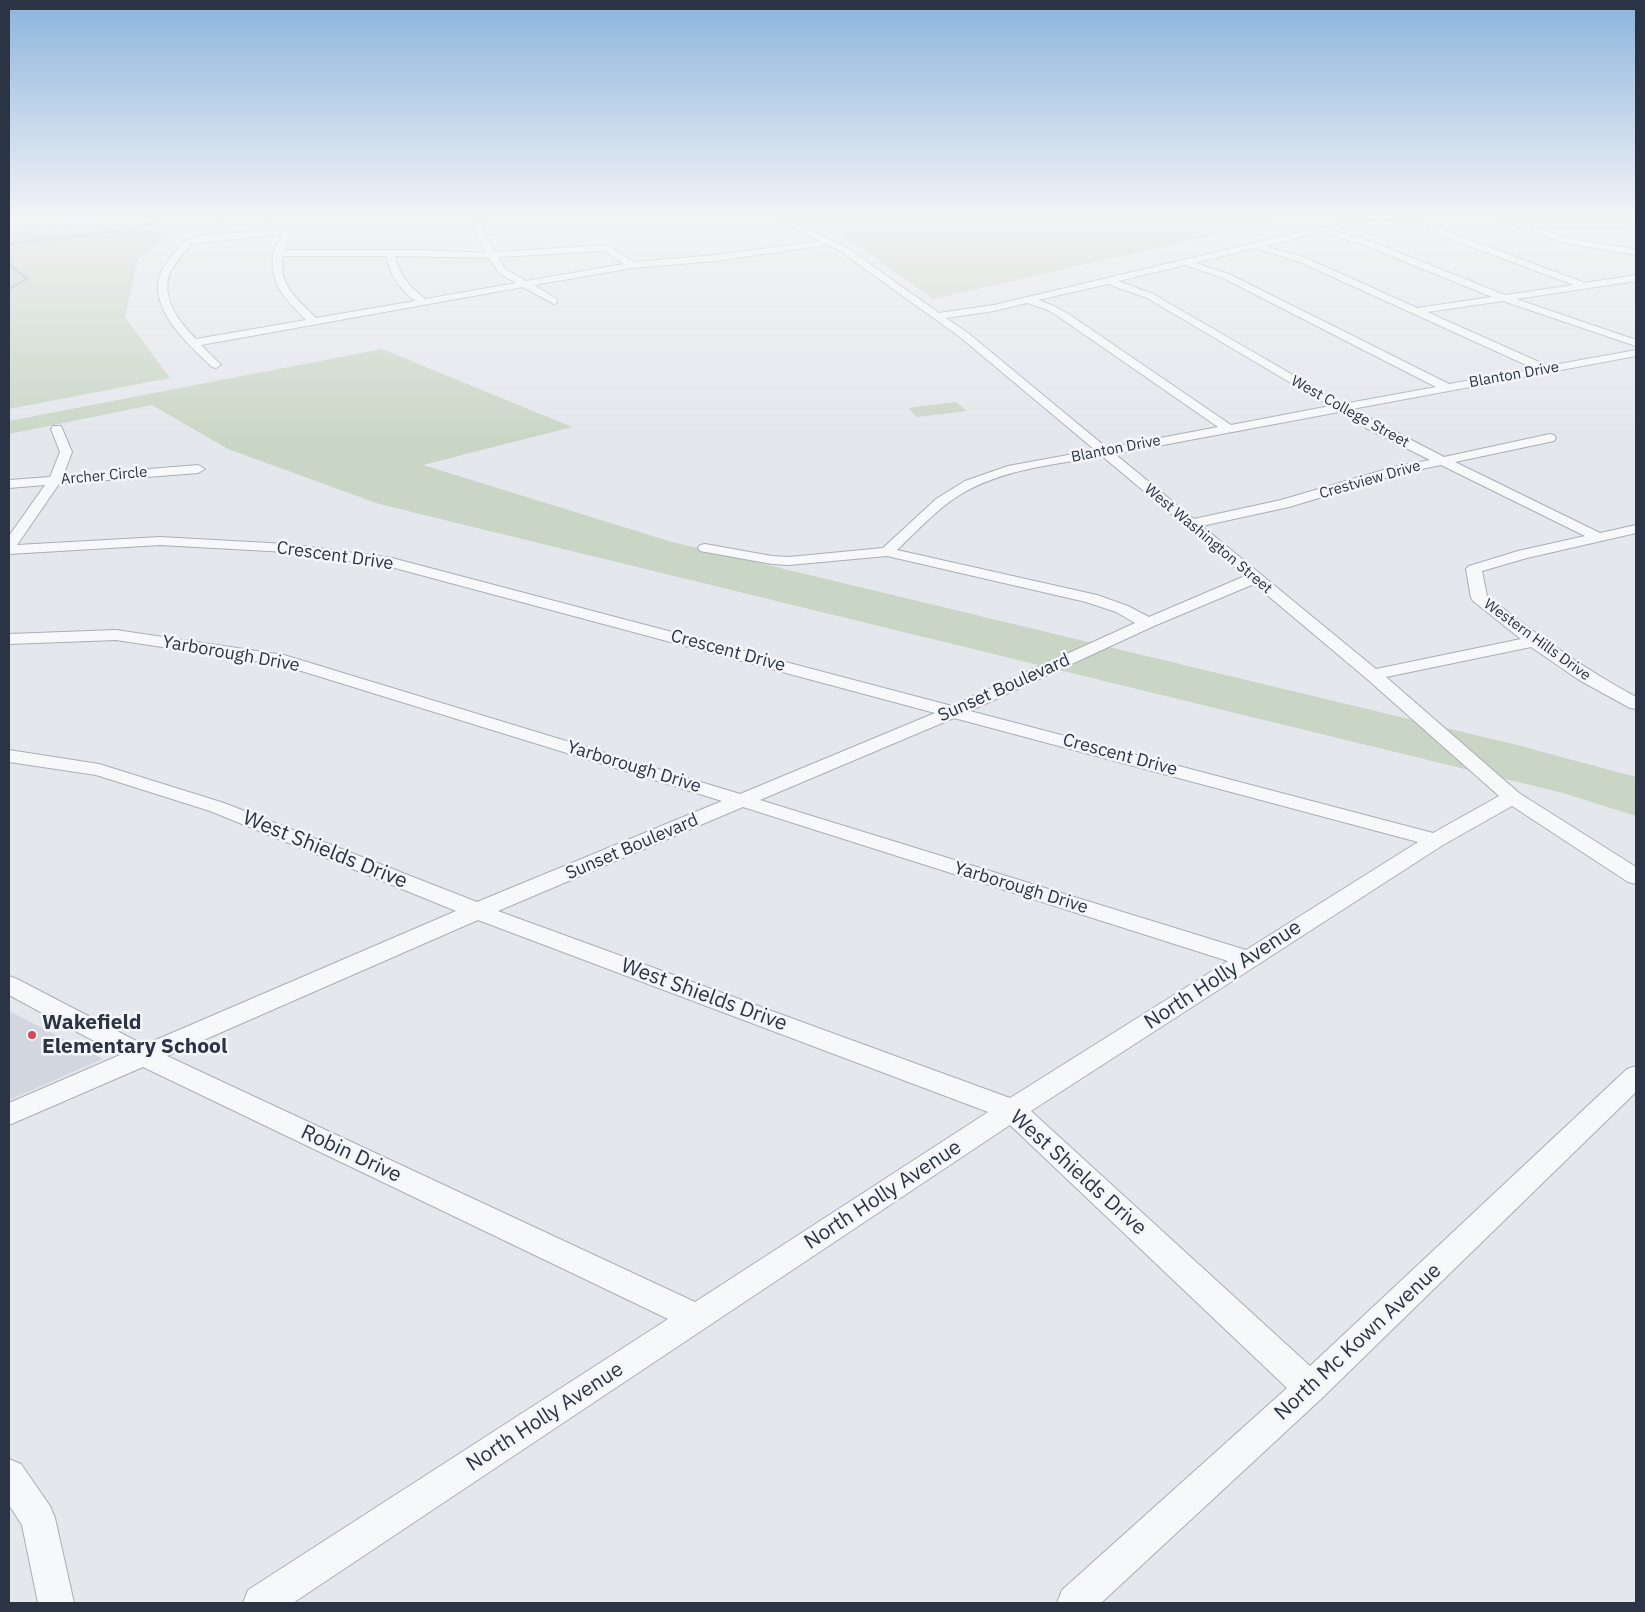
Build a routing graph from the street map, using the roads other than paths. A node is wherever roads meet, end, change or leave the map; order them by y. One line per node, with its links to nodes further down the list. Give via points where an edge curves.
1 (163, 289): 20 (street, via 169,311)
2 (282, 289): 19 (street)
3 (408, 289): 15 (street)
4 (493, 289): 15 (street)
5 (533, 289): 16 (street)
6 (901, 289): 18 (street, West Washington Street)
7 (1071, 289): 14 (street)
8 (1132, 289): 26 (street, West College Street, via 1150,296)
9 (1252, 289): 25 (street)
10 (1368, 289): 17 (street)
11 (1482, 289): 13 (street)
12 (1554, 289): 13 (street)
13 (1504, 298): 17 (street); 21 (street)
14 (1028, 300): 18 (street); 27 (street, via 1066,316)
15 (422, 301): 19 (street)
16 (554, 301)
17 (1416, 311): 24 (street)
18 (939, 316): 30 (street, West Washington Street)
19 (313, 321): 20 (street)
20 (193, 343): 23 (street)
21 (1636, 343)
22 (1636, 353): 24 (street, Blanton Drive)
23 (216, 365)
24 (1545, 370): 25 (street, Blanton Drive)
25 (1447, 388): 26 (street, Blanton Drive)
26 (1338, 407): 27 (street, Blanton Drive); 31 (street, West College Street)
27 (1227, 428): 30 (street, Blanton Drive)
28 (57, 429): 33 (street, via 66,452)
29 (1550, 438): 31 (street, Crestview Drive)
30 (1105, 452): 35 (street, West Washington Street); 40 (street, Blanton Drive, via 1008,470 970,482 937,503)
31 (1442, 461): 35 (street, Crestview Drive, via 1365,478 1284,504); 37 (street, West College Street)
32 (198, 469): 33 (street, Archer Circle)
33 (55, 480): 34 (street, Archer Circle); 38 (street)
34 (9, 484)
35 (1191, 524): 41 (street, West Washington Street)
36 (1636, 529): 37 (street, Western Hills Drive)
37 (1598, 537): 44 (street, Western Hills Drive, via 1474,569 1479,598)
38 (9, 548): 47 (street, Crescent Drive, via 160,541 287,548 392,563)
39 (705, 548): 40 (street, via 789,561)
40 (887, 552): 42 (street, via 1091,598)
41 (1254, 578): 42 (street, Sunset Boulevard); 45 (street, West Washington Street)
42 (1148, 623): 47 (street, Sunset Boulevard)
43 (9, 639): 50 (street, Yarborough Drive, via 116,635 284,660)
44 (1534, 641): 45 (street); 46 (street, Western Hills Drive, via 1585,676)
45 (1373, 676): 49 (street, West Washington Street)
46 (1636, 704)
47 (955, 711): 50 (street, Sunset Boulevard); 51 (street, Crescent Drive)
48 (9, 756): 53 (street, West Shields Drive, via 99,770 217,807)
49 (1512, 796): 51 (street, North Holly Avenue); 52 (street, West Washington Street)
50 (743, 801): 53 (street, Sunset Boulevard); 54 (street, Yarborough Drive)
51 (1436, 840): 54 (street, North Holly Avenue)
52 (1636, 877)
53 (478, 911): 56 (street, Sunset Boulevard); 58 (street, West Shields Drive)
54 (1249, 959): 58 (street, North Holly Avenue)
55 (9, 984): 56 (street, Robin Drive)
56 (144, 1056): 59 (street, Sunset Boulevard); 60 (street, Robin Drive)
57 (1636, 1076): 61 (street, North Mc Kown Avenue)
58 (1012, 1110): 60 (street, North Holly Avenue); 61 (street, West Shields Drive)
59 (9, 1114)
60 (697, 1318): 64 (street, North Holly Avenue)
61 (1310, 1388): 65 (street, North Mc Kown Avenue)
62 (9, 1476): 63 (street, via 38,1518)
63 (56, 1603)
64 (260, 1603)
65 (1076, 1603)

